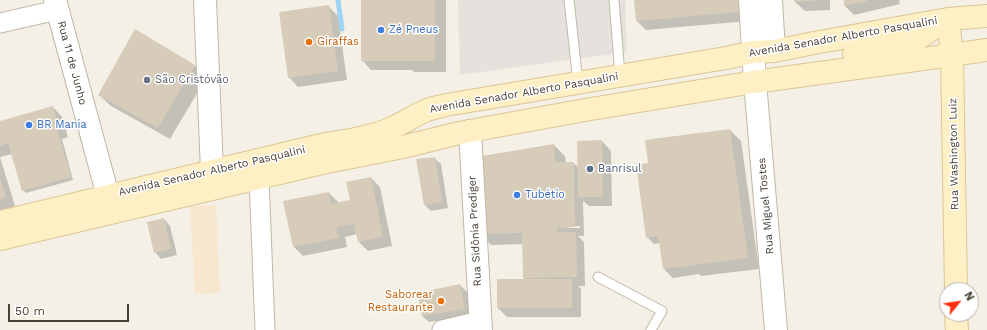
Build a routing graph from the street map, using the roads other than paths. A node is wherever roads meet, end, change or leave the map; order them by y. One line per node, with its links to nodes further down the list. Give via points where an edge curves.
1 (205, 0): 17 (street)
2 (569, 0): 14 (lane)
3 (614, 0): 13 (lane)
4 (750, 0): 12 (street)
5 (771, 0): 12 (street)
6 (56, 5): 9 (street); 19 (street, Rua 11 de Junho)
7 (987, 16): 8 (main road, Avenida Senador Alberto Pasqualini)
8 (948, 19): 11 (main road, Rua Washington Luiz); 12 (main road, Avenida Senador Alberto Pasqualini, via 814,43); 12 (main road, via 906,45 785,64)
9 (0, 24)
10 (987, 50): 11 (main road, Avenida Senador Alberto Pasqualini)
11 (952, 55): 12 (main road, Avenida Senador Alberto Pasqualini); 23 (main road, Rua Washington Luiz)
12 (759, 64): 13 (main road, Avenida Senador Alberto Pasqualini, via 718,59); 16 (main road, Avenida Senador Alberto Pasqualini, via 584,110); 28 (street, Rua Miguel Tostes)
13 (620, 75): 14 (main road, Avenida Senador Alberto Pasqualini)
14 (578, 83): 15 (main road, Avenida Senador Alberto Pasqualini)
15 (454, 103): 16 (main road, via 463,108 468,116); 17 (main road, Avenida Senador Alberto Pasqualini, via 426,110 390,129 357,139)
16 (470, 131): 18 (main road, Avenida Senador Alberto Pasqualini); 24 (street, Rua Sidônia Prediger)
17 (212, 171): 19 (main road, Avenida Senador Alberto Pasqualini)
18 (258, 178): 21 (main road, Avenida Senador Alberto Pasqualini); 25 (street)
19 (108, 196): 20 (main road, Avenida Senador Alberto Pasqualini)
20 (0, 222)
21 (0, 239)
22 (598, 277): 27 (lane, via 662,311)
23 (956, 282)
24 (481, 326): 26 (street)
25 (265, 330)
26 (442, 330)
27 (651, 330)
28 (776, 330)

